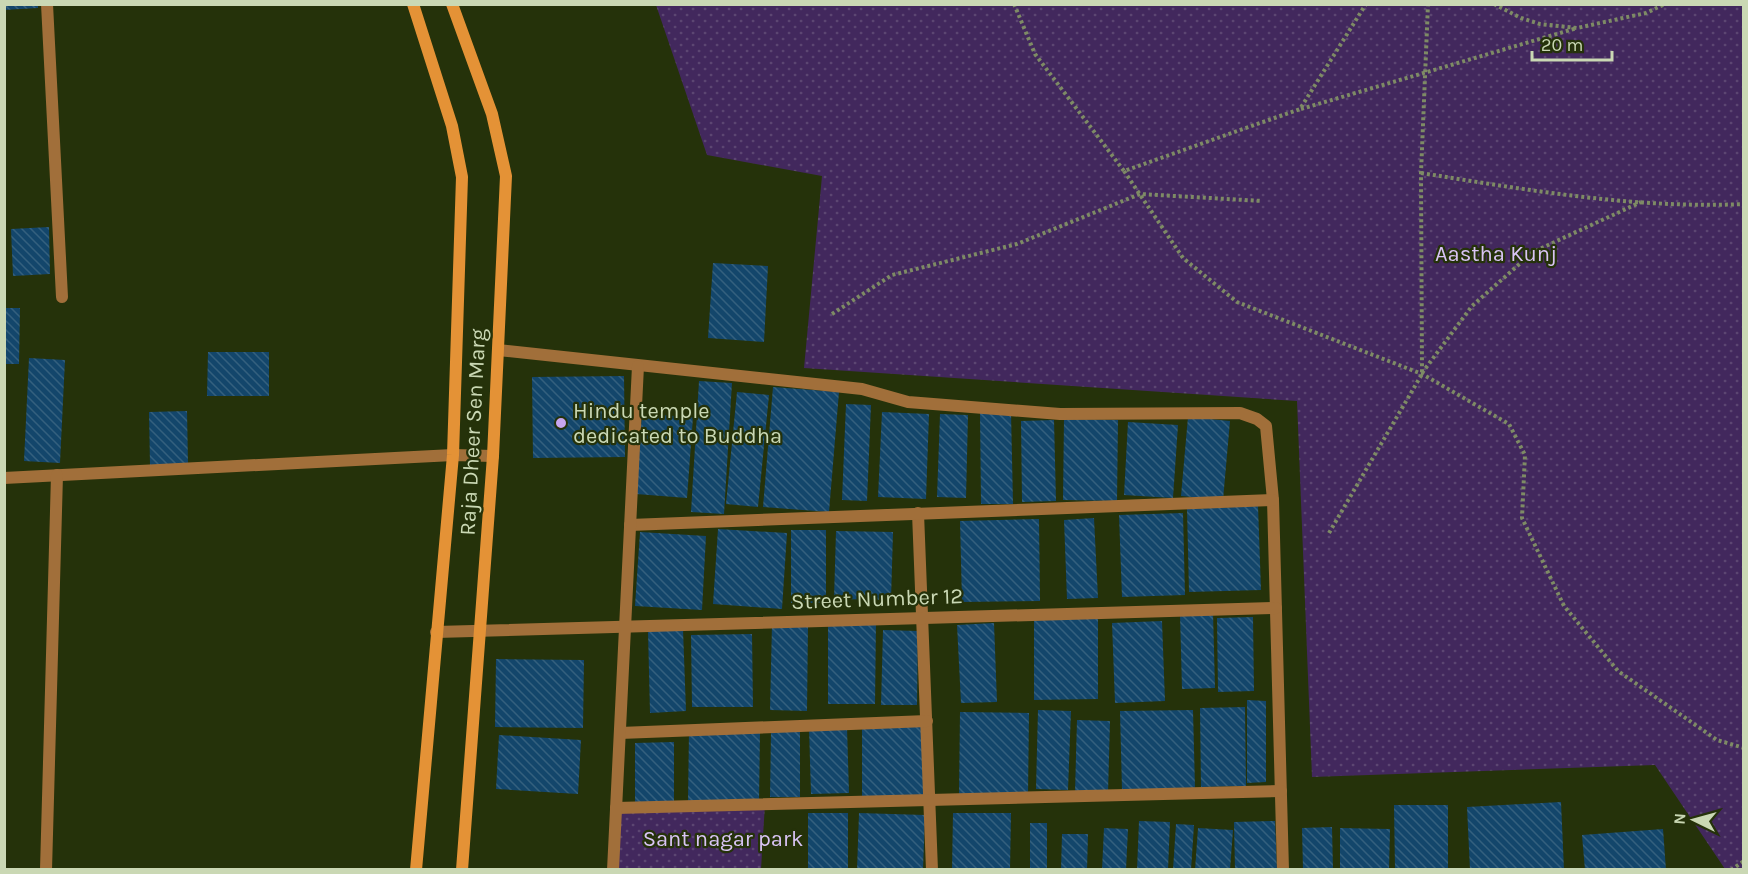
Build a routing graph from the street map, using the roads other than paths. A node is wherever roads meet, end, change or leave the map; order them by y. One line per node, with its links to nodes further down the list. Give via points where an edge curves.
1 (47, 4): 4 (street)
2 (413, 4): 7 (street, Raja Dheer Sen Marg, via 452,126 462,177)
3 (452, 4): 5 (street, Raja Dheer Sen Marg, via 492,114 506,177)
4 (62, 297)
5 (498, 350): 6 (street); 8 (street, Raja Dheer Sen Marg)
6 (638, 366): 11 (street, via 862,389 908,402 1060,414 1240,413 1266,426); 13 (street)
7 (453, 455): 8 (street); 9 (street); 18 (street, Raja Dheer Sen Marg)
8 (493, 456): 17 (street, Raja Dheer Sen Marg)
9 (57, 475): 10 (street); 24 (street)
10 (4, 478)
11 (1273, 500): 12 (street); 14 (street)
12 (918, 513): 13 (street); 15 (street)
13 (630, 525): 16 (street)
14 (1276, 608): 15 (street, Street Number 12); 21 (street)
15 (923, 618): 16 (street, Street Number 12); 19 (street)
16 (626, 625): 17 (street, Street Number 12); 20 (street)
17 (480, 629): 18 (street, Street Number 12); 26 (street, Raja Dheer Sen Marg)
18 (436, 632): 25 (street, Raja Dheer Sen Marg)
19 (927, 721): 20 (street); 22 (street)
20 (620, 733): 23 (street)
21 (1281, 791): 22 (street); 29 (street)
22 (929, 800): 23 (street); 28 (street)
23 (616, 808): 27 (street)
24 (46, 870)
25 (416, 870)
26 (462, 870)
27 (613, 870)
28 (932, 870)
29 (1283, 870)

